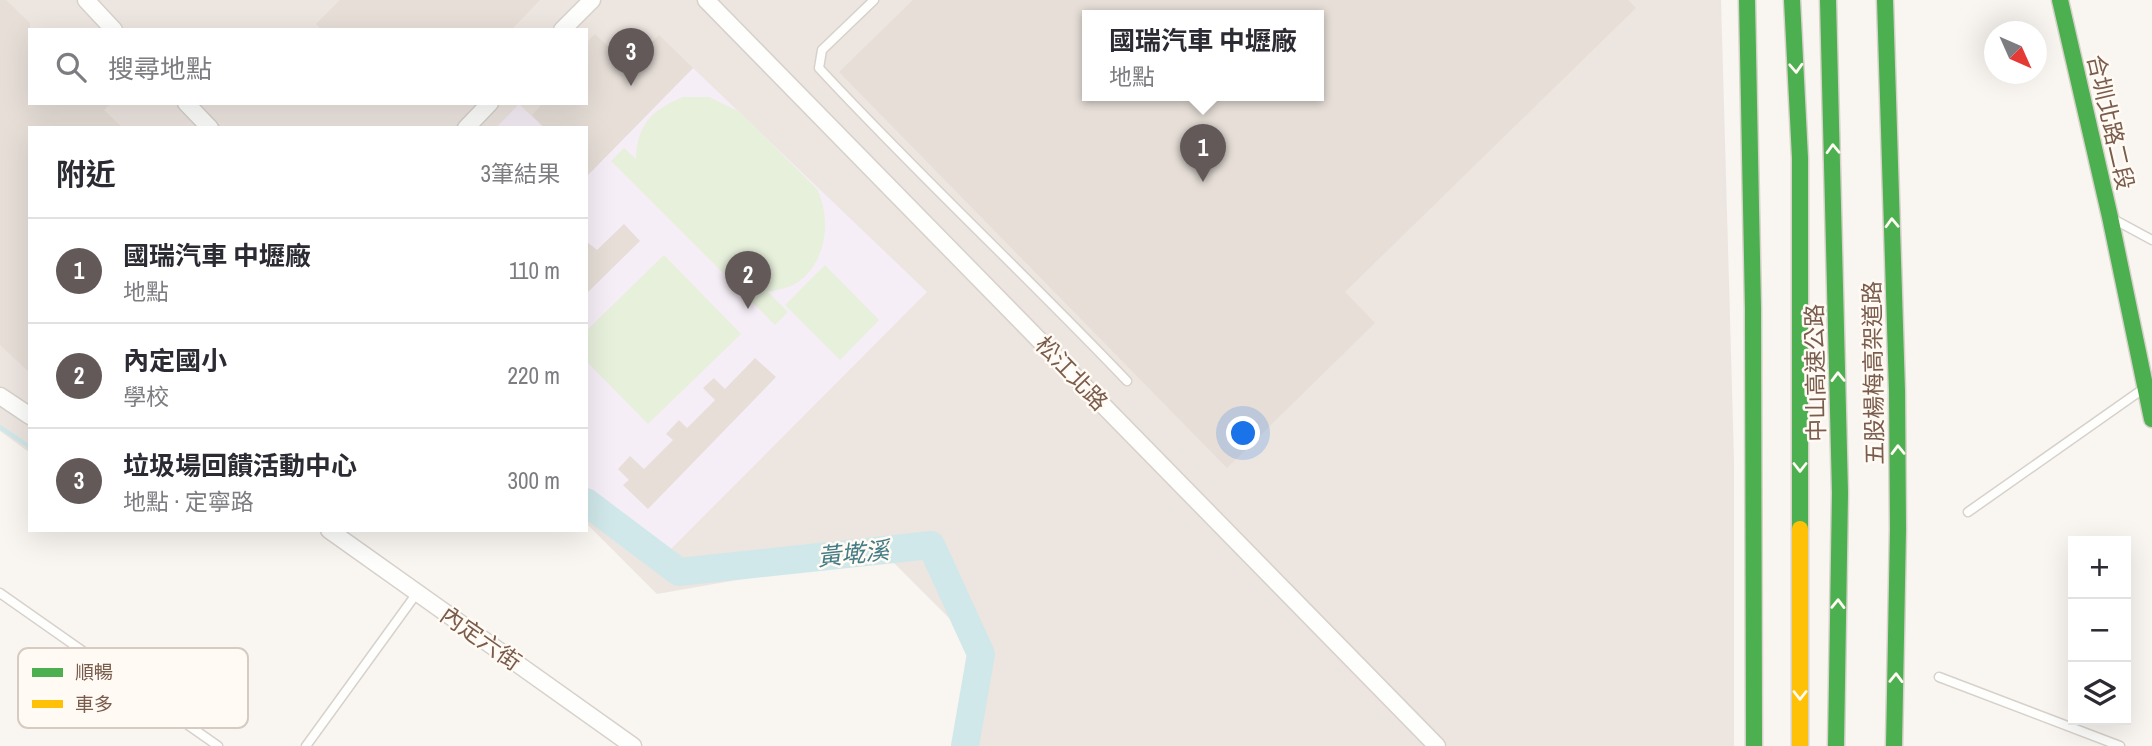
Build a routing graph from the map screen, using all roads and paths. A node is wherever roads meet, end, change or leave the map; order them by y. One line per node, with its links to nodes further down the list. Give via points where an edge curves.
1 (86, 0): 11 (street)
2 (592, 0): 12 (street)
3 (706, 0): 34 (street, 松江北路)
4 (874, 0): 19 (lane, via 822,50 819,68)
5 (1747, 0): 35 (main road)
6 (1760, 0): 36 (street, via 1766,375)
7 (1792, 0): 37 (main road, 中山高速公路, one-way to 37, via 1800,158)
8 (1828, 0): 38 (main road, 中山高速公路, one-way to 8, via 1840,493)
9 (1885, 0): 39 (main road, 五股楊梅高架道路, one-way to 9, via 1897,391)
10 (2060, 0): 17 (main road, 合圳北路二段)
11 (112, 28)
12 (564, 28)
13 (188, 105): 15 (street)
14 (488, 105): 16 (street)
15 (207, 126)
16 (468, 126)
17 (2110, 217): 18 (lane); 20 (main road, 合圳北路二段)
18 (2152, 240)
19 (1127, 381)
20 (2146, 387): 23 (main road, 合圳北路二段); 24 (lane)
21 (0, 396): 22 (street)
22 (28, 415)
23 (2152, 419)
24 (1968, 512)
25 (332, 532): 27 (street, 內定六街)
26 (0, 593): 28 (lane)
27 (417, 593): 32 (lane); 33 (street, 內定六街)
28 (78, 648)
29 (1939, 677): 40 (lane)
30 (192, 728): 31 (lane)
31 (218, 746)
32 (306, 746)
33 (633, 746)
34 (1437, 746)
35 (1754, 746)
36 (1761, 746)
37 (1800, 746)
38 (1836, 746)
39 (1894, 746)
40 (2120, 746)

